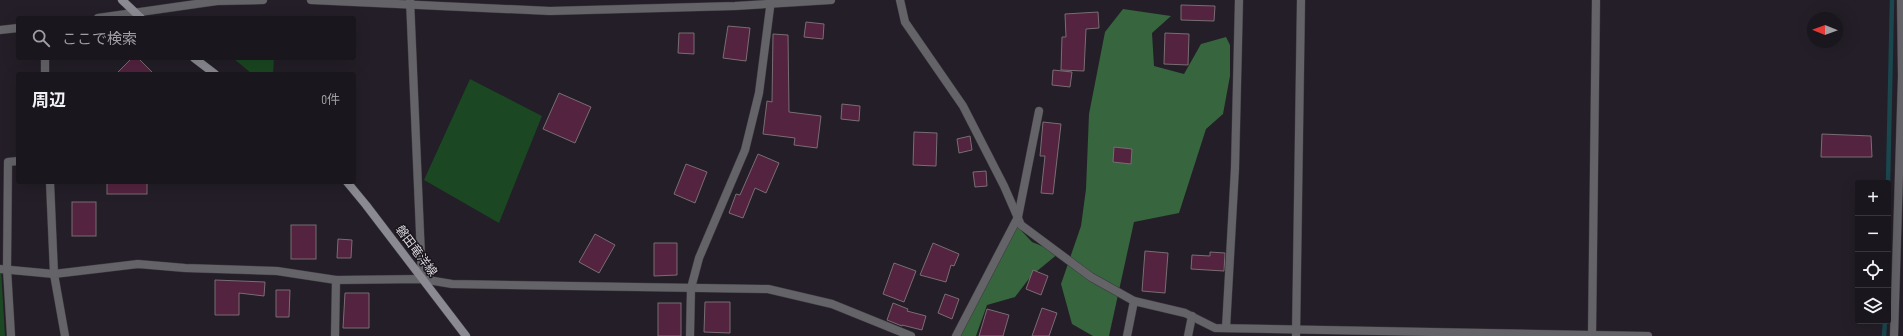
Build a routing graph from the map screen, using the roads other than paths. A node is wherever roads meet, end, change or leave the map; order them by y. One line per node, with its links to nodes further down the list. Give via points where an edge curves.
1 (122, 0): 13 (main road)
2 (263, 0): 12 (street)
3 (311, 0): 10 (street)
4 (831, 0): 11 (street)
5 (900, 0): 26 (street, via 905,22 963,106)
6 (1239, 0): 34 (street, via 1235,168)
7 (1301, 0): 35 (street)
8 (1596, 0): 45 (street)
9 (1901, 0): 22 (street)
10 (410, 2): 11 (street, via 550,12); 30 (street)
11 (771, 2): 31 (street, via 759,93 745,150 699,258)
12 (185, 3): 13 (street)
13 (138, 15): 14 (street)
14 (125, 16)
15 (16, 28): 16 (street)
16 (0, 30)
17 (45, 60): 19 (street)
18 (197, 60): 20 (main road)
19 (45, 72)
20 (212, 72)
21 (1039, 111): 26 (street)
22 (1902, 151): 47 (street)
23 (16, 161): 27 (street, via 8,162)
24 (50, 184): 28 (street)
25 (349, 184): 30 (main road, 磐田竜洋線)
26 (1018, 217): 32 (street, via 1021,225 1091,277); 42 (street)
27 (3, 269): 28 (street); 36 (street)
28 (54, 274): 29 (street, via 138,264 277,272); 37 (street)
29 (336, 280): 30 (street); 38 (street)
30 (422, 280): 31 (street, via 452,284); 39 (main road, 磐田竜洋線)
31 (691, 288): 40 (street); 41 (street, via 768,289 832,304)
32 (1134, 301): 33 (street); 43 (street)
33 (1192, 316): 34 (street, via 1215,328); 44 (street)
34 (1226, 328): 35 (street)
35 (1296, 333): 45 (street)
36 (11, 336)
37 (65, 336)
38 (335, 336)
39 (466, 336)
40 (690, 336)
41 (911, 336)
42 (956, 336)
43 (1127, 336)
44 (1188, 336)
45 (1592, 336): 46 (street)
46 (1648, 336)
47 (1894, 336)

